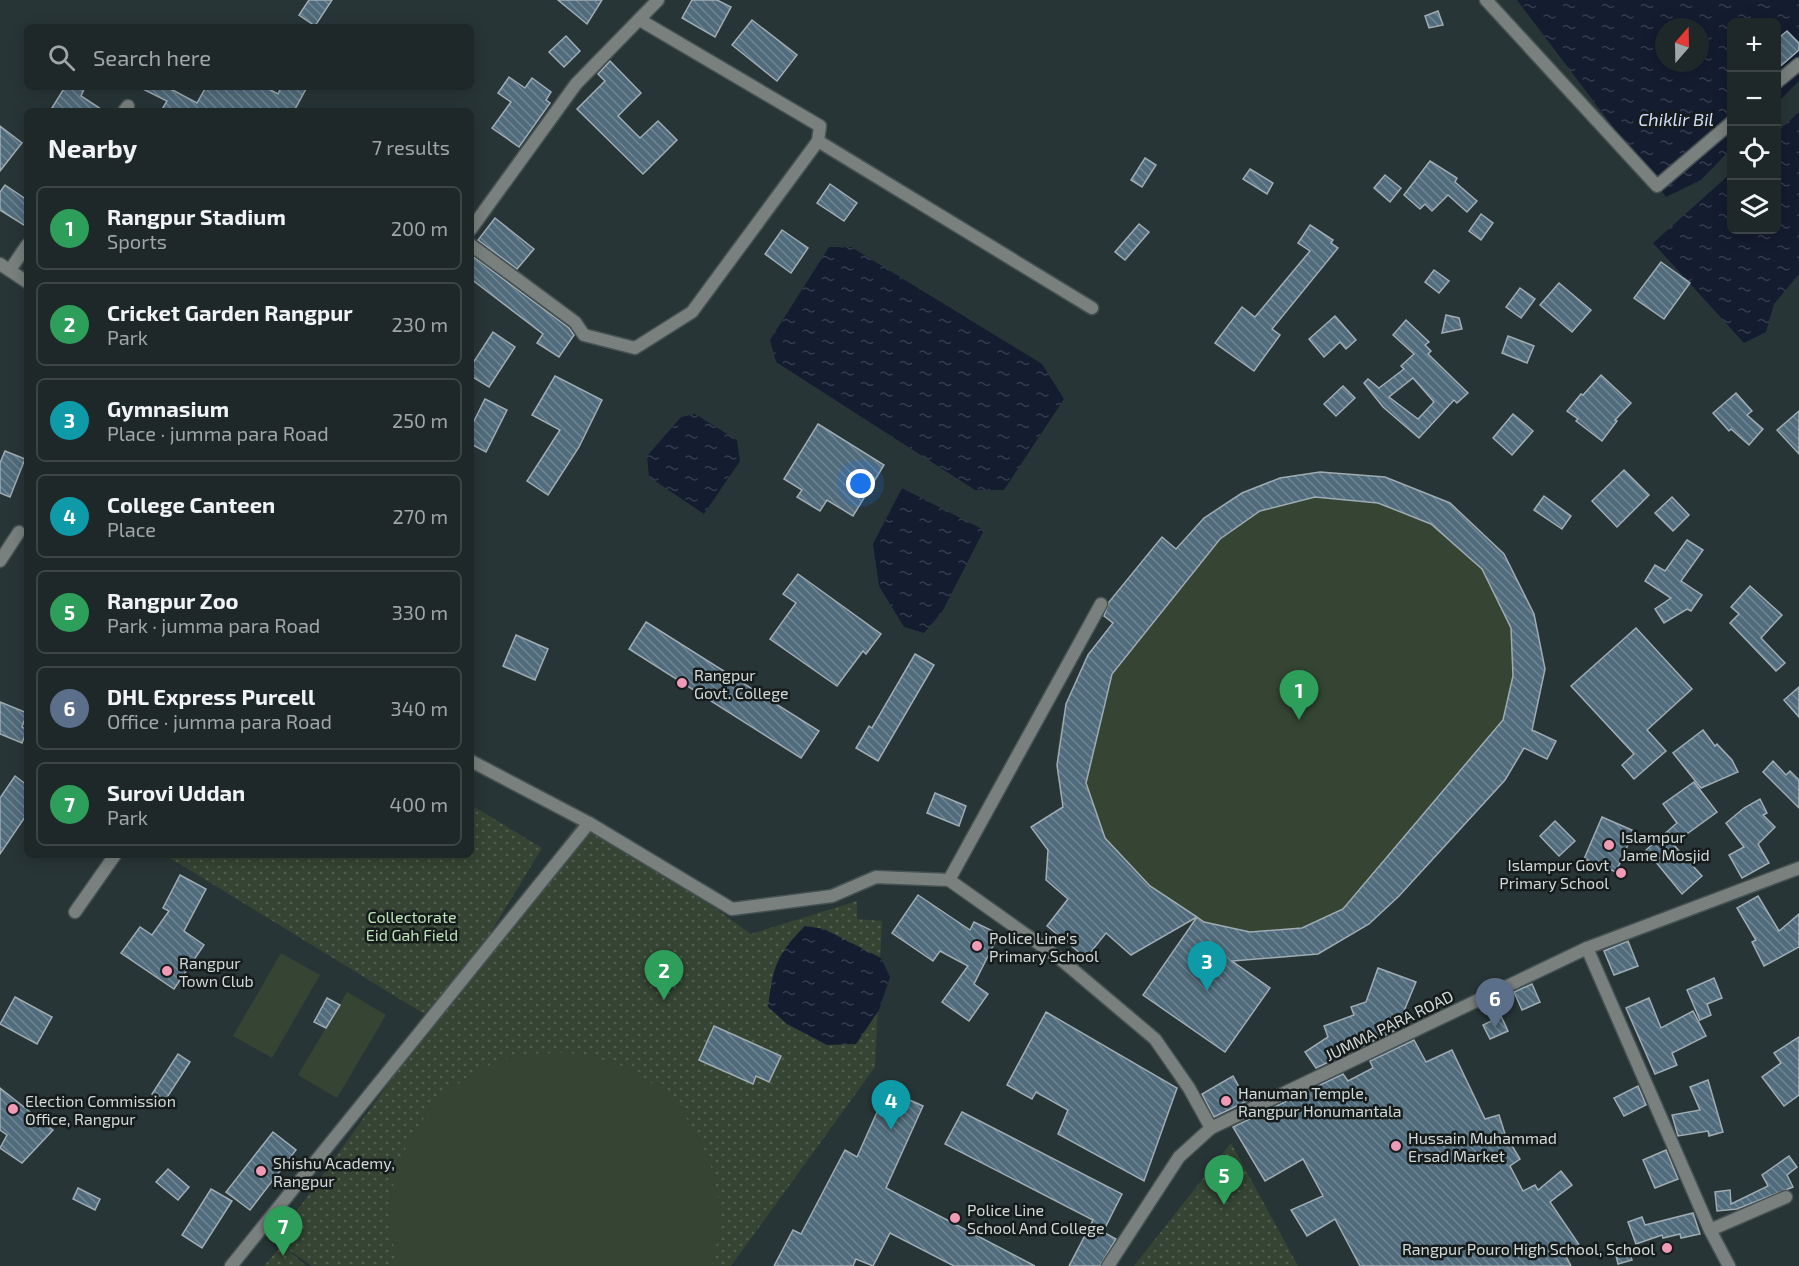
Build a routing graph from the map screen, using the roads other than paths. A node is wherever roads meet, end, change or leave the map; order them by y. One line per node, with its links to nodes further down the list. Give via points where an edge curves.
1 (658, 0): 3 (street)
2 (1486, 0): 6 (street, via 1657,186)
3 (640, 21): 7 (street, via 820,126); 8 (street, via 576,84)
4 (1799, 64): 5 (street)
5 (1781, 79)
6 (1727, 125)
7 (818, 141): 9 (street, via 692,312 635,348 584,335 575,322); 13 (street)
8 (474, 225)
9 (474, 247)
10 (24, 248): 11 (street)
11 (5, 267): 12 (street)
12 (24, 280)
13 (1092, 308)
14 (19, 532): 15 (street)
15 (0, 561)
16 (1101, 604): 21 (street)
17 (474, 763): 18 (street)
18 (589, 823): 21 (street, via 732,909 832,896 876,877); 27 (street)
19 (113, 858): 22 (street)
20 (1799, 868): 23 (street, JUMMA PARA ROAD)
21 (949, 880): 24 (street, via 1059,958 1155,1040)
22 (75, 912)
23 (1587, 948): 24 (street, JUMMA PARA ROAD); 26 (street)
24 (1211, 1128): 28 (street, JUMMA PARA ROAD, via 1179,1157)
25 (1786, 1197): 26 (street)
26 (1710, 1230): 29 (street)
27 (231, 1266)
28 (1107, 1266)
29 (1729, 1266)

